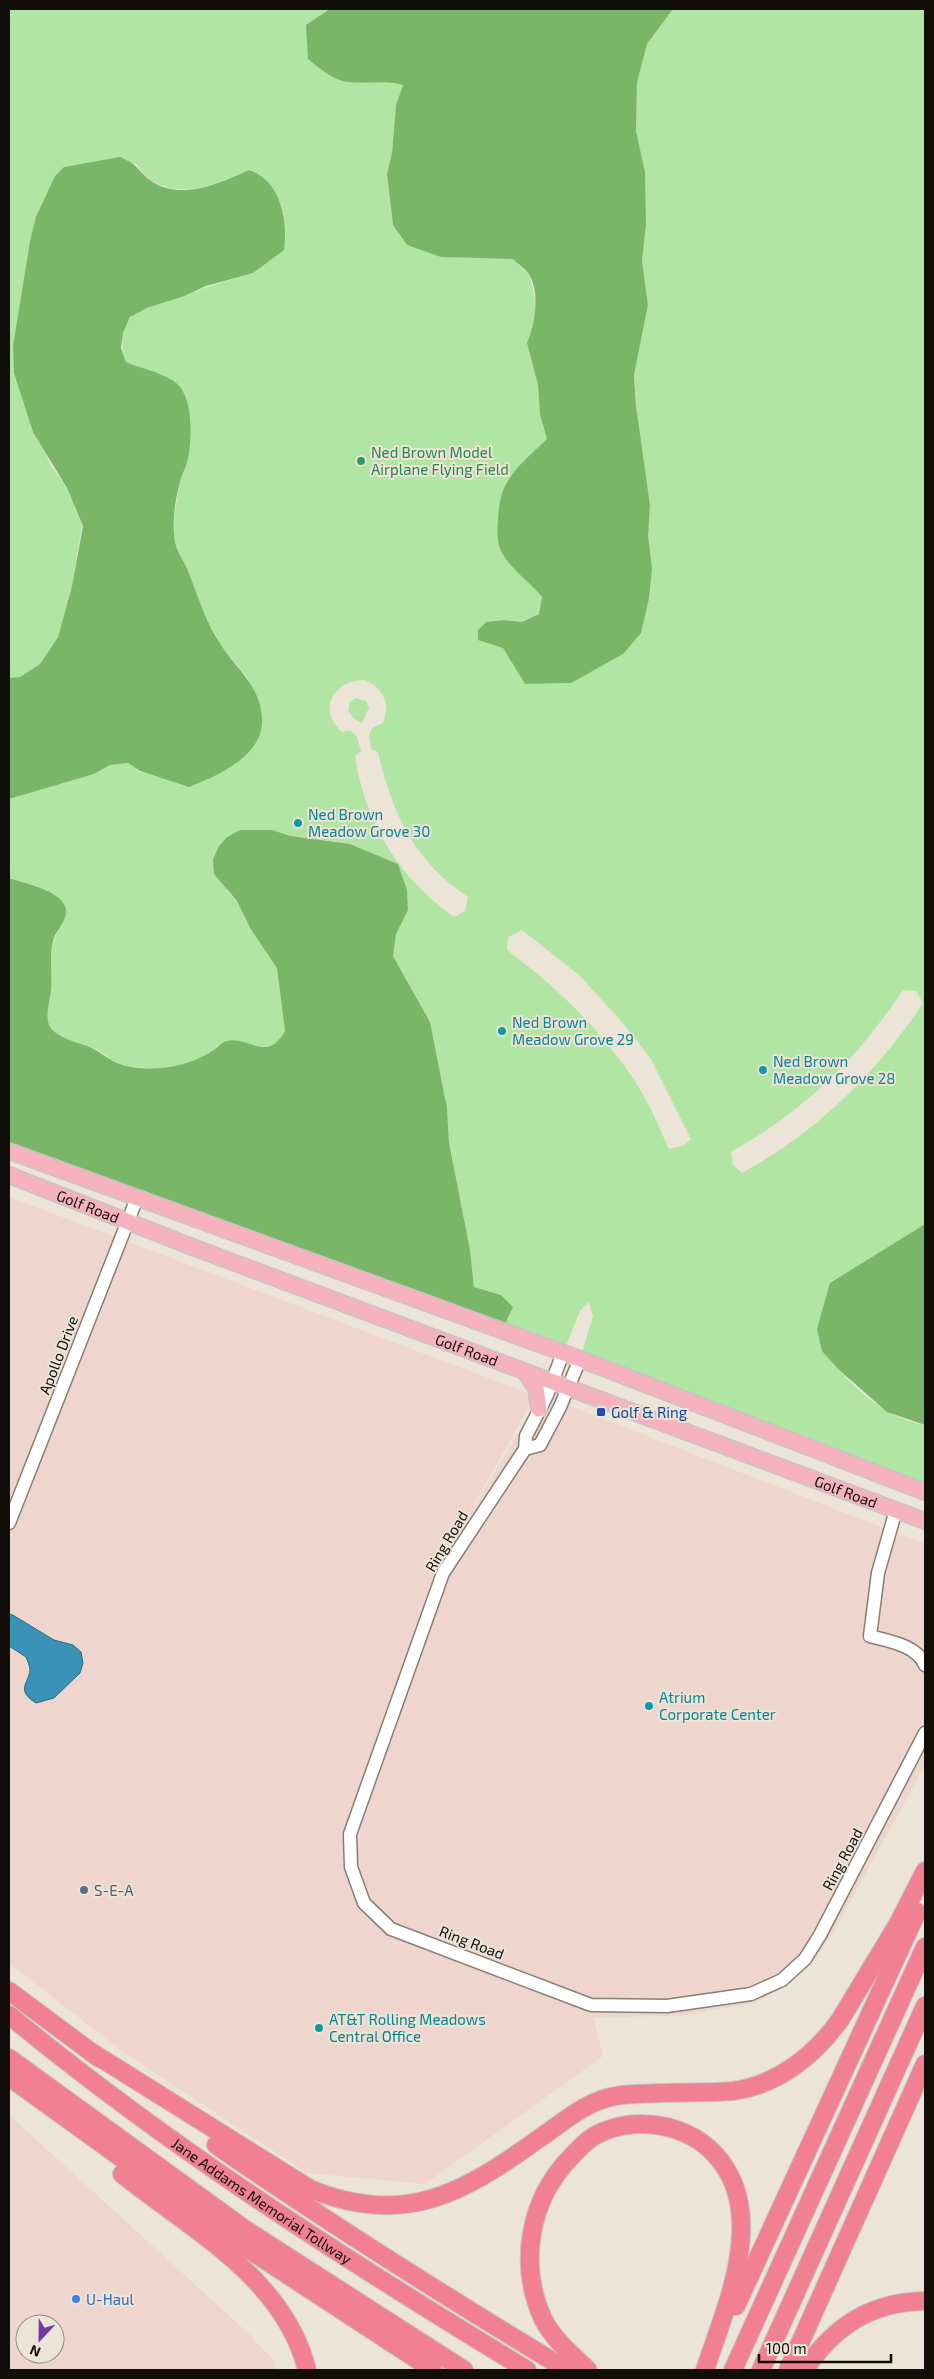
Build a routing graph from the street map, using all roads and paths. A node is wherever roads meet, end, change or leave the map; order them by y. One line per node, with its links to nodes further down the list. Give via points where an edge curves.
1 (9, 1151): 3 (main road, Golf Road)
2 (9, 1175): 4 (main road, Golf Road)
3 (137, 1198): 4 (street, Apollo Drive); 5 (main road, Golf Road)
4 (127, 1222): 7 (main road, Golf Road); 15 (street, Apollo Drive)
5 (563, 1352): 6 (main road, Golf Road); 8 (street, Ring Road)
6 (580, 1359): 9 (street, Ring Road); 12 (main road, Golf Road)
7 (524, 1371): 8 (main road, Golf Road); 10 (main road, via 536,1388)
8 (551, 1382): 9 (main road, Golf Road); 10 (street, Ring Road)
9 (568, 1388): 11 (street, Ring Road, via 540,1445); 13 (main road, Golf Road)
10 (539, 1409): 11 (street, Ring Road, via 526,1436)
11 (526, 1449): 17 (street, Ring Road, via 443,1573 350,1834 351,1867 364,1903 391,1929 591,2004 667,2006 752,1994 782,1980 805,1959)
12 (925, 1492)
13 (896, 1510): 14 (main road, Golf Road); 16 (street, via 878,1573 870,1636 899,1643 922,1658)
14 (925, 1521)
15 (9, 1524)
16 (925, 1665)
17 (925, 1733)
18 (925, 1870): 24 (highway, via 898,1924 840,2020 806,2058 784,2073 734,2090 627,2094 603,2099 580,2110 489,2175 459,2190 419,2202 363,2204 310,2189)
19 (925, 1893): 36 (highway)
20 (925, 1948): 37 (highway)
21 (9, 1991): 24 (highway)
22 (925, 2006): 38 (highway)
23 (9, 2015): 33 (highway, Jane Addams Memorial Tollway, via 69,2065 221,2176 342,2257)
24 (91, 2052): 34 (highway, via 175,2117 293,2198)
25 (9, 2058): 32 (highway, Jane Addams Memorial Tollway, via 246,2230)
26 (925, 2064): 39 (highway)
27 (9, 2077): 28 (highway)
28 (42, 2102): 30 (highway, via 97,2154 261,2284 291,2327); 31 (highway, via 234,2240)
29 (925, 2301): 40 (highway, via 906,2301 868,2313 836,2332)
30 (307, 2370)
31 (433, 2370)
32 (464, 2370)
33 (527, 2370)
34 (567, 2370)
35 (588, 2370): 36 (highway, via 554,2334 538,2306 530,2264 533,2226 540,2203 554,2177 581,2146 595,2135 639,2124 669,2127 704,2144 726,2169 737,2198 741,2236 736,2273)
36 (706, 2370)
37 (733, 2370)
38 (761, 2370)
39 (788, 2370)
40 (804, 2370)

